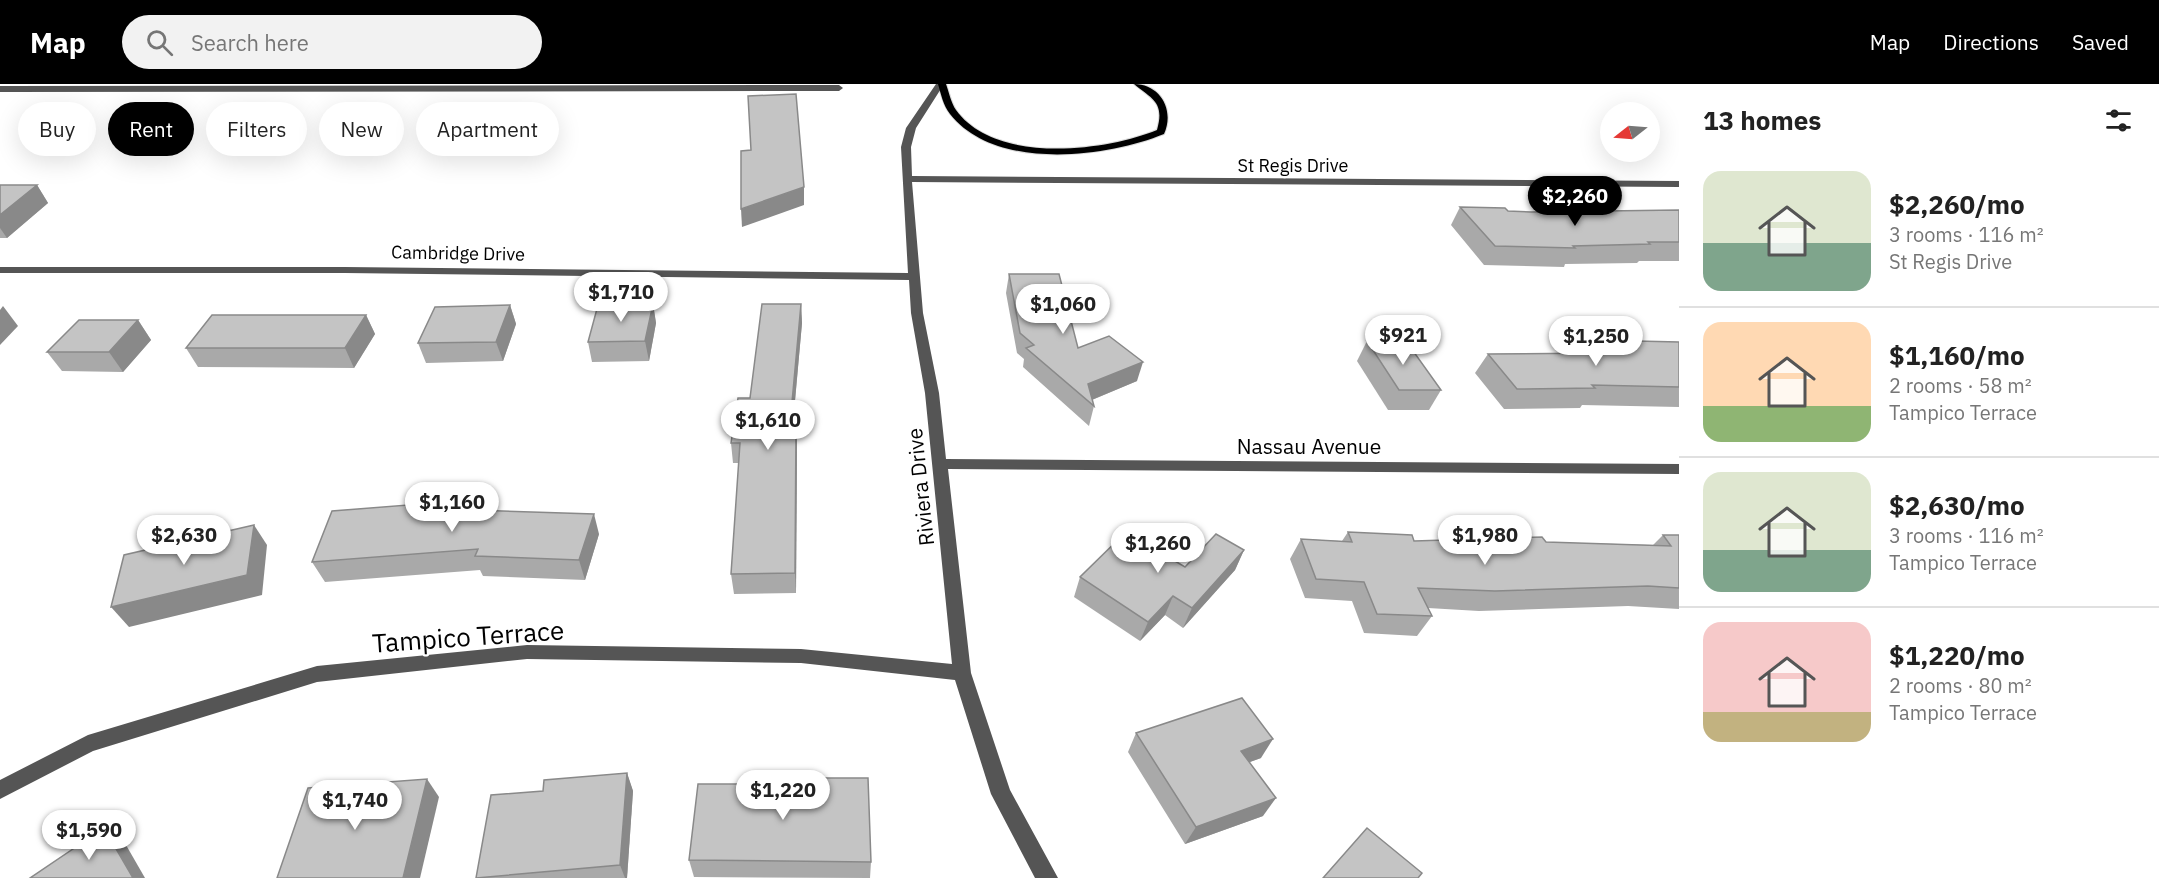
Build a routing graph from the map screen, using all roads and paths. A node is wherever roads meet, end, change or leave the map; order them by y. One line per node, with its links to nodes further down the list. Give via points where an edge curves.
1 (941, 84): 2 (main road, via 955,115 988,138 1022,148 1055,151 1119,147 1143,142 1161,132 1166,120 1162,102); 5 (street, Riviera Drive, via 912,128 906,147)
2 (1138, 84)
3 (839, 88): 4 (street)
4 (0, 89)
5 (907, 179): 6 (street, St Regis Drive); 8 (street, Riviera Drive)
6 (1679, 184)
7 (0, 270): 8 (street, Cambridge Drive)
8 (915, 277): 9 (street, Riviera Drive)
9 (938, 464): 10 (street, Nassau Avenue); 11 (street, Riviera Drive)
10 (1679, 469)
11 (962, 673): 12 (street, Tampico Terrace, via 801,656 526,652 317,674 88,744); 13 (street, Riviera Drive, via 1001,794)
12 (0, 790)
13 (1047, 878)

